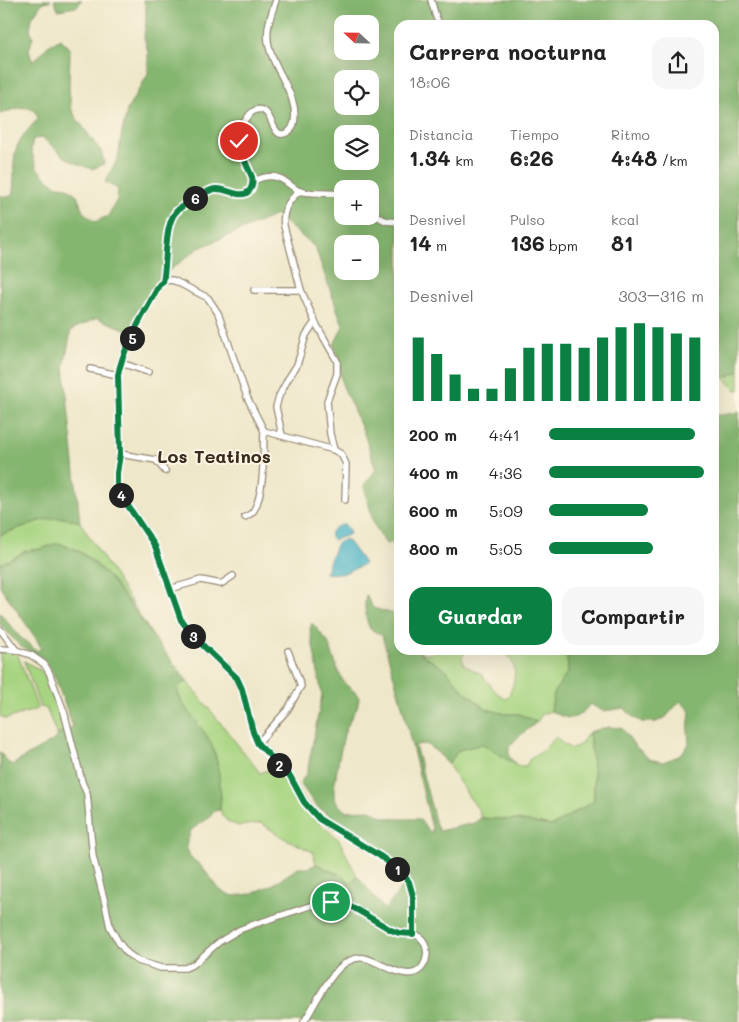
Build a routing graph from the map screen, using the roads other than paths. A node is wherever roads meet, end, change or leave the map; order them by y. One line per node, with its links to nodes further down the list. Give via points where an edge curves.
1 (276, 0): 4 (street, via 268,27 268,41 290,95 294,121 289,132 283,134 278,133 265,111 253,111 249,116 239,136 239,146)
2 (431, 0): 3 (street)
3 (438, 20)
4 (253, 182): 5 (street, via 275,176); 9 (street, via 245,194 216,189 177,211 170,228)
5 (300, 191): 6 (street); 11 (street, via 286,207 283,221)
6 (334, 193)
7 (379, 217): 8 (street, via 386,222)
8 (394, 222)
9 (163, 282): 13 (street); 17 (street, via 175,281 208,298 218,313 247,397)
10 (254, 290): 11 (street)
11 (301, 290): 12 (street)
12 (315, 322): 18 (street, via 306,335 297,365 278,396 276,407); 19 (street, via 336,361 337,374 326,401)
13 (120, 363): 15 (street); 16 (street)
14 (90, 369): 16 (street)
15 (148, 372)
16 (118, 375): 20 (street)
17 (264, 431): 18 (street); 23 (street, via 259,496 254,512)
18 (282, 436): 19 (street)
19 (334, 450): 22 (street, via 341,454 346,464)
20 (120, 454): 21 (street, via 156,460); 25 (street, via 117,486 155,546)
21 (165, 471)
22 (344, 500)
23 (245, 517)
24 (233, 576): 25 (street, via 221,584 201,580)
25 (170, 590): 30 (street, via 181,620 193,636 237,678)
26 (0, 629): 28 (street)
27 (0, 649): 28 (street)
28 (16, 650): 31 (street, via 44,664 58,693 87,794 93,857 110,927 127,953 138,961 161,968 185,968 239,930 319,903 347,904 391,930)
29 (288, 651): 30 (street, via 301,686 288,708)
30 (258, 744): 31 (street, via 290,776 304,802 319,819 380,856 409,882 413,896)
31 (413, 934): 32 (street, via 422,940 427,950 424,965 419,971 407,974 363,958 350,960 342,964 326,984)
32 (304, 1022)

